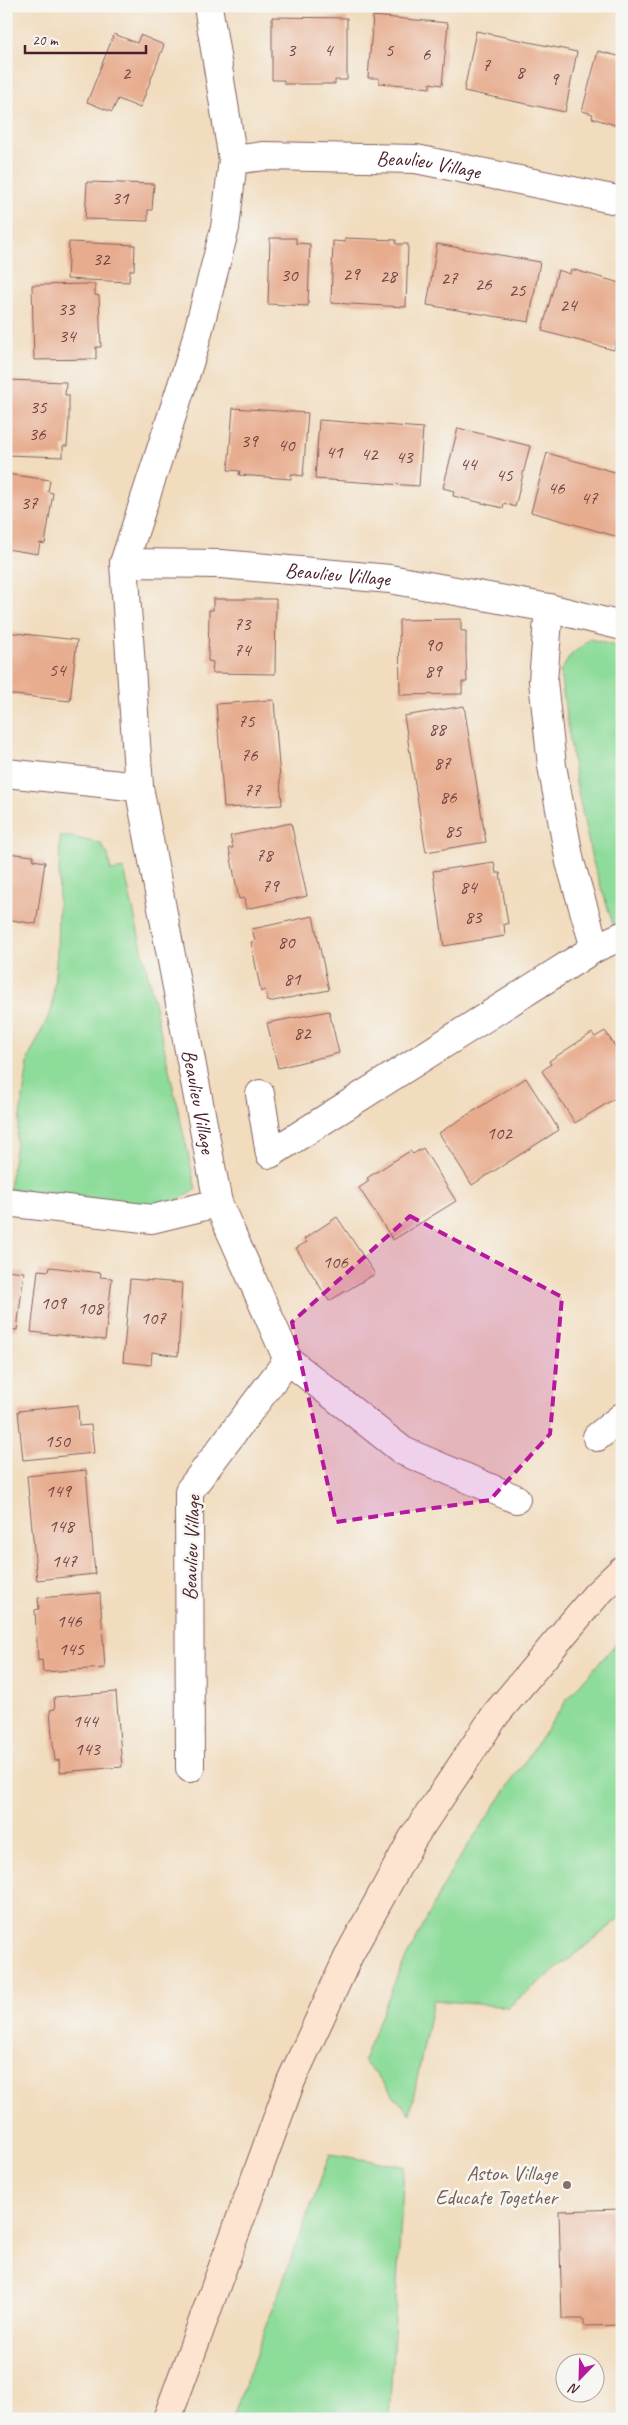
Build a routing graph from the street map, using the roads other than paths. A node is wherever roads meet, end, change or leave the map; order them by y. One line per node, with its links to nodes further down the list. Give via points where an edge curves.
1 (208, 6): 2 (street, Beaulieu Village)
2 (233, 160): 3 (street, Beaulieu Village, via 264,156 416,159); 4 (street, Beaulieu Village, via 225,228 193,351)
3 (622, 201)
4 (124, 563): 5 (street, Beaulieu Village, via 220,564 390,579); 8 (street, Beaulieu Village)
5 (550, 608): 6 (street, Beaulieu Village); 10 (street, via 543,680 552,766 570,862)
6 (622, 626)
7 (6, 773): 8 (street)
8 (139, 787): 13 (street, Beaulieu Village)
9 (622, 936): 10 (street)
10 (595, 948): 11 (street, via 270,1154)
11 (260, 1094)
12 (6, 1202): 13 (street, via 152,1219)
13 (218, 1203): 14 (street, Beaulieu Village)
14 (288, 1360): 17 (street, via 402,1451); 19 (street, Beaulieu Village, via 189,1492)
15 (622, 1417): 16 (street)
16 (597, 1437)
17 (516, 1499)
18 (622, 1570): 20 (street, via 596,1595 496,1714 414,1838 350,1953 291,2081)
19 (190, 1768)
20 (167, 2419)

